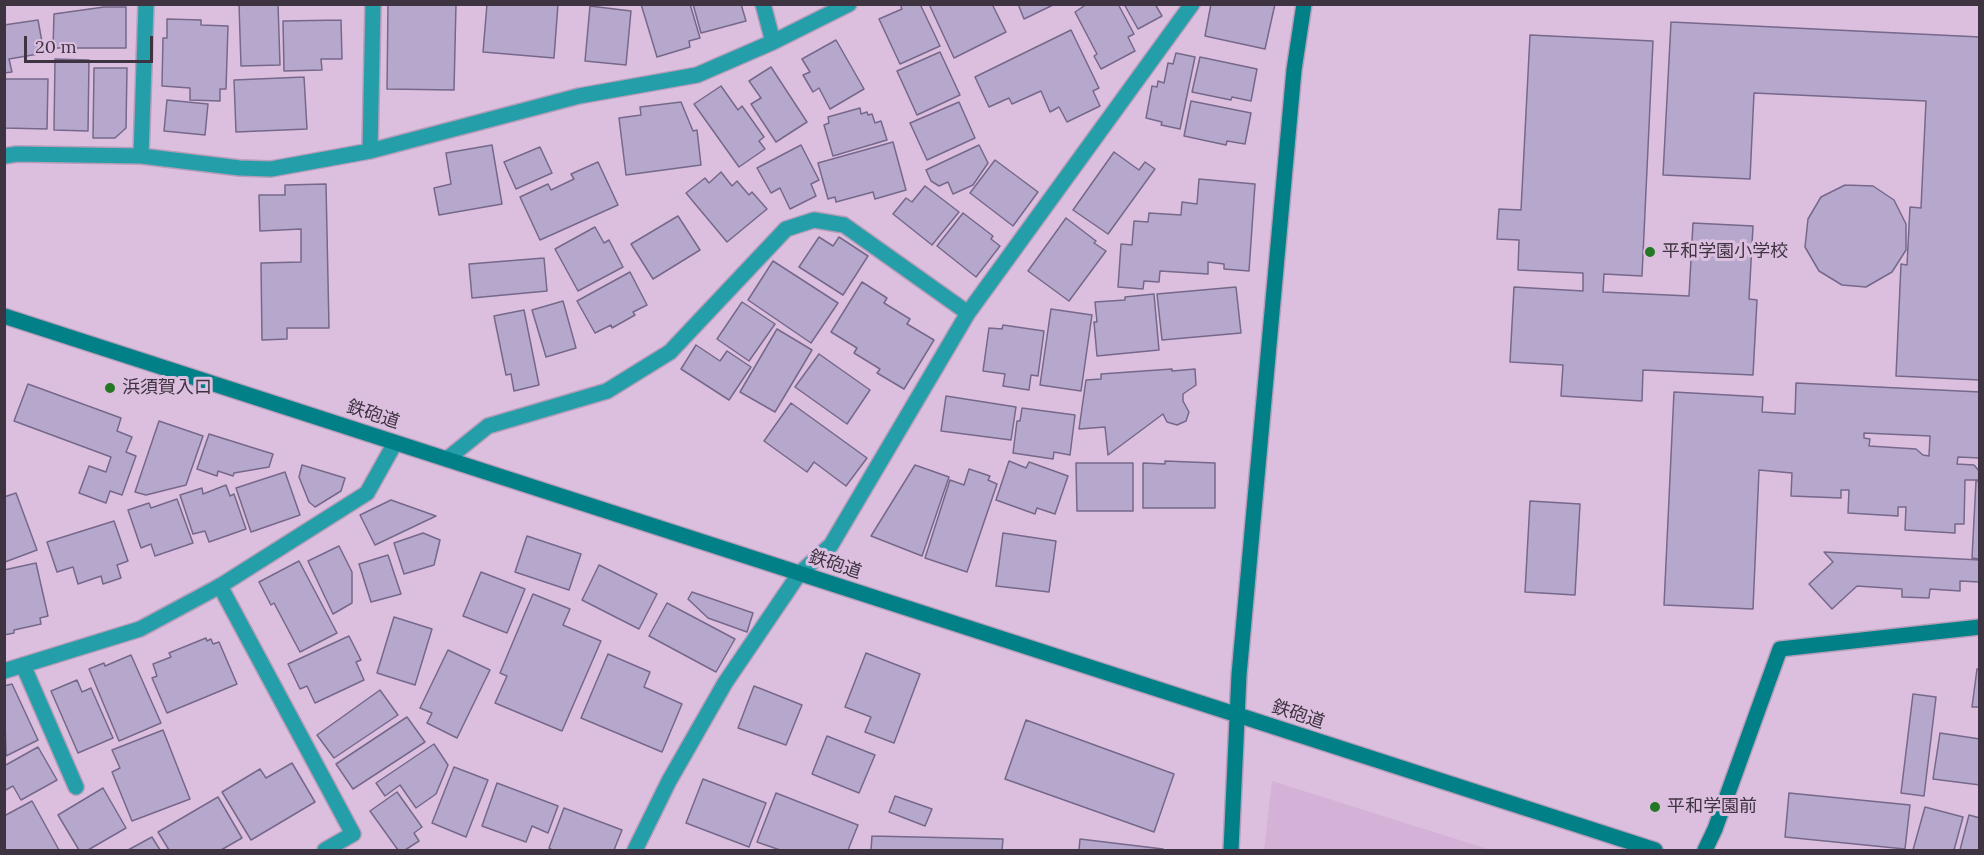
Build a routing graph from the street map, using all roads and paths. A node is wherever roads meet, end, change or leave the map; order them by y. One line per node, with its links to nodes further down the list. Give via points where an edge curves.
1 (146, 4): 10 (street)
2 (373, 4): 8 (street)
3 (763, 4): 7 (street)
4 (849, 4): 7 (street)
5 (1192, 4): 11 (street)
6 (1304, 4): 20 (street, via 1294,70)
7 (773, 42): 8 (street, via 698,75 579,96)
8 (370, 151): 10 (street, via 271,169)
9 (4, 156): 10 (street)
10 (141, 156)
11 (968, 313): 14 (street, via 844,225 814,220 786,229 670,352 607,391 488,426); 15 (street, via 831,545)
12 (4, 316): 13 (street, 鉄砲道)
13 (395, 443): 14 (street, 鉄砲道); 16 (street, via 367,494)
14 (447, 459): 15 (street, 鉄砲道)
15 (799, 574): 20 (street, 鉄砲道); 23 (street, via 725,684)
16 (220, 586): 18 (street, via 140,629); 22 (street, via 353,834)
17 (1980, 627): 26 (street, via 1780,649)
18 (23, 665): 19 (street); 21 (street)
19 (4, 670)
20 (1237, 715): 24 (street); 25 (street, 鉄砲道)
21 (76, 787)
22 (325, 850)
23 (635, 850)
24 (1231, 850)
25 (1655, 850)
26 (1705, 850)

